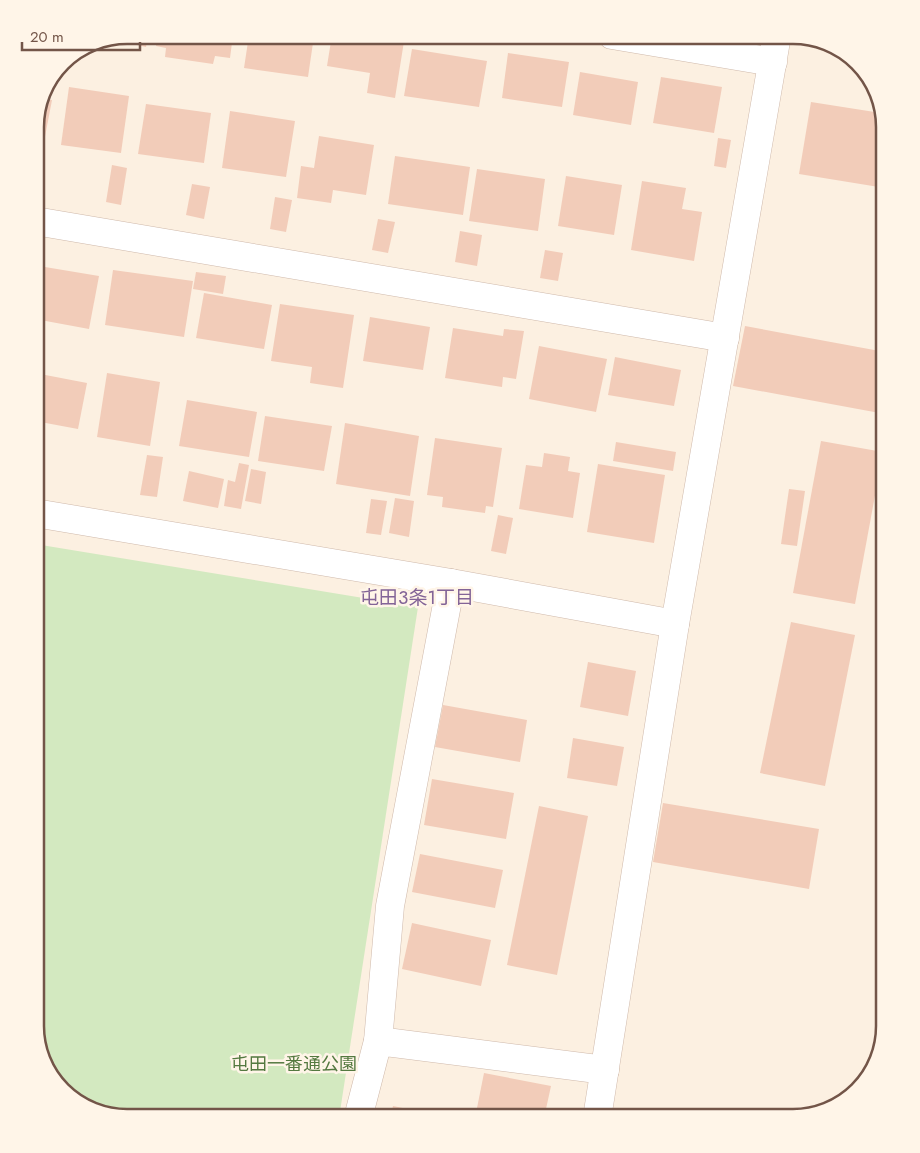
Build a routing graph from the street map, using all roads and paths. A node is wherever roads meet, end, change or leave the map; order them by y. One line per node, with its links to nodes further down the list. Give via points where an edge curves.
1 (666, 44): 3 (street)
2 (776, 44): 3 (street)
3 (773, 62): 5 (street)
4 (44, 223): 5 (street)
5 (725, 338): 8 (street)
6 (44, 515): 7 (street)
7 (451, 583): 8 (street); 9 (street, via 390,906)
8 (675, 624): 10 (street)
9 (378, 1041): 10 (street); 11 (street)
10 (605, 1070): 12 (street)
11 (360, 1109)
12 (598, 1109)

